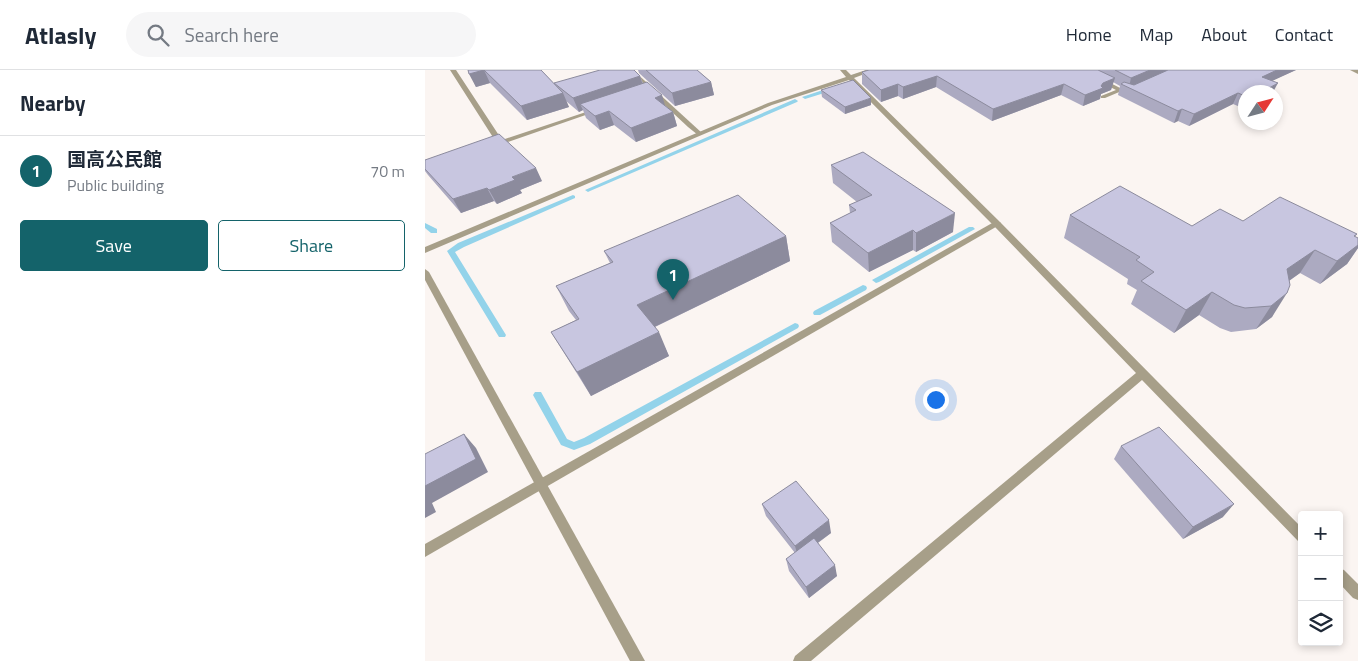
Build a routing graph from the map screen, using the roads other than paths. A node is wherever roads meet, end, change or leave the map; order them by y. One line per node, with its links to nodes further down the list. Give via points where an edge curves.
1 (453, 70): 16 (street)
2 (630, 70): 10 (street)
3 (843, 70): 8 (street)
4 (872, 70): 8 (street)
5 (1080, 70): 9 (street)
6 (1353, 70): 7 (street)
7 (1358, 72)
8 (850, 77): 15 (street, via 779,100); 18 (street)
9 (1121, 90): 12 (street); 13 (street)
10 (652, 91): 11 (street); 15 (street)
11 (643, 94)
12 (1128, 94)
13 (1103, 97)
14 (607, 106): 16 (street)
15 (700, 134): 19 (street)
16 (500, 143): 17 (street)
17 (490, 146)
18 (997, 224): 21 (street); 22 (street)
19 (425, 250)
20 (425, 272): 22 (street)
21 (1142, 374): 23 (street); 28 (street)
22 (542, 484): 24 (street); 27 (street)
23 (1298, 533)
24 (425, 551)
25 (1343, 578): 26 (street)
26 (1358, 593)
27 (638, 661)
28 (800, 661)

